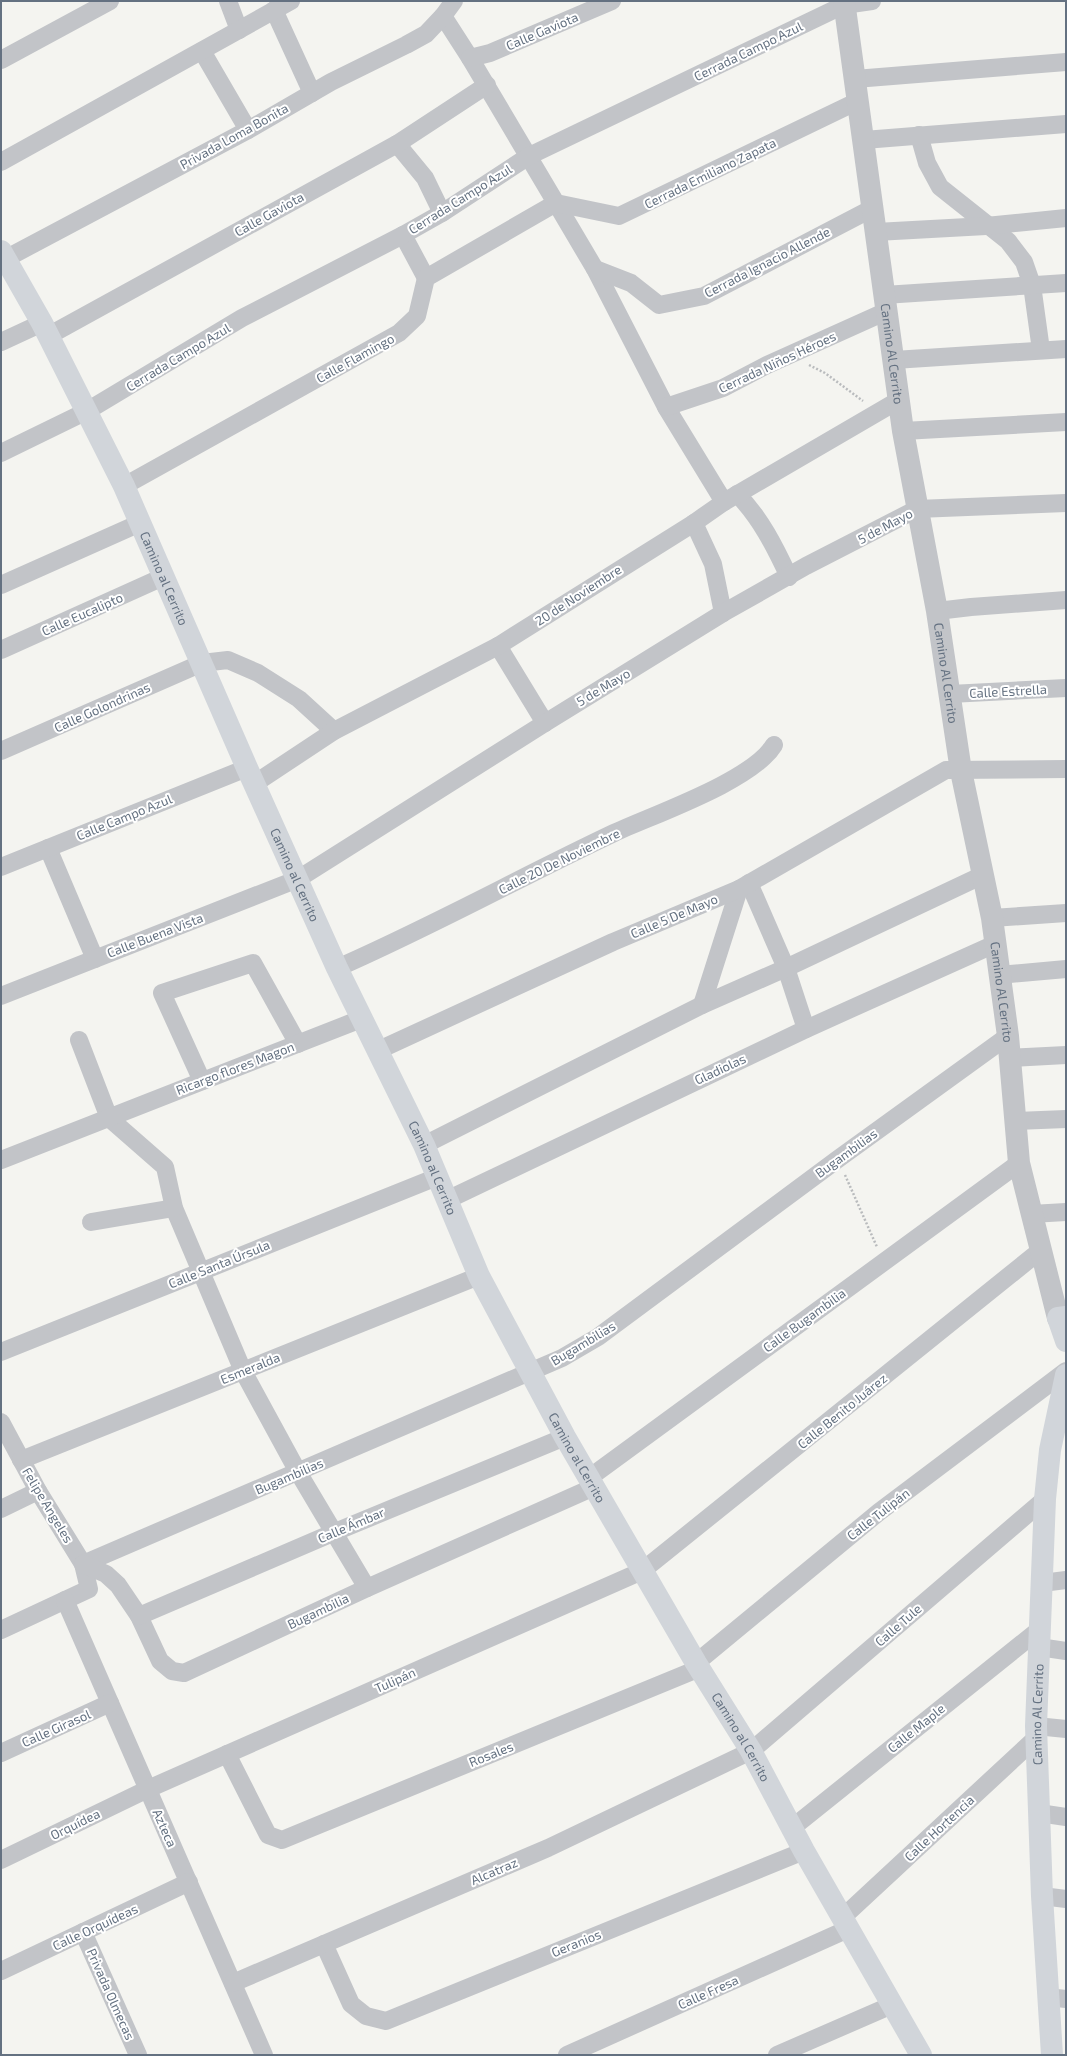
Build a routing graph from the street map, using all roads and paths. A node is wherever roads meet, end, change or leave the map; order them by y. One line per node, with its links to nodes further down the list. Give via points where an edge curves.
1 (110, 1): 13 (street)
2 (228, 1): 10 (street)
3 (291, 1): 8 (street)
4 (454, 1): 9 (street, Privada Loma Bonita)
5 (612, 1): 12 (street, Calle Gaviota, via 490,53)
6 (872, 1): 7 (street, Cerrada Campo Azul)
7 (844, 3): 15 (street, Camino Al Cerrito); 24 (street, Cerrada Campo Azul)
8 (274, 10): 10 (street); 17 (street)
9 (443, 16): 12 (street); 17 (street, Privada Loma Bonita, via 426,34)
10 (239, 30): 11 (street)
11 (202, 51): 20 (street); 25 (street)
12 (470, 58): 16 (street)
13 (1, 60)
14 (1066, 62): 15 (street)
15 (854, 79): 18 (street, Camino Al Cerrito)
16 (487, 85): 23 (street, Calle Gaviota); 24 (street)
17 (312, 93): 20 (street, Privada Loma Bonita)
18 (858, 101): 22 (street, Camino Al Cerrito); 26 (street, Cerrada Emiliano Zapata, via 619,216)
19 (1066, 124): 21 (street)
20 (248, 130): 33 (street, Privada Loma Bonita)
21 (918, 135): 22 (street); 30 (street, via 927,163 940,187)
22 (864, 140): 27 (street, Camino Al Cerrito)
23 (397, 144): 28 (street, via 425,178); 39 (street, Calle Gaviota)
24 (529, 156): 26 (street); 28 (street, Cerrada Campo Azul)
25 (1, 162)
26 (556, 203): 34 (street); 35 (street)
27 (872, 208): 31 (street, Camino Al Cerrito); 34 (street, Cerrada Ignacio Allende, via 704,296 659,305 631,283)
28 (442, 213): 32 (street, Cerrada Campo Azul)
29 (1066, 218): 30 (street)
30 (986, 226): 31 (street); 37 (street, via 1008,241 1024,262)
31 (876, 232): 38 (street, Camino Al Cerrito)
32 (403, 235): 35 (street); 47 (street, Cerrada Campo Azul, via 242,318)
33 (3, 255): 39 (main road, Camino al Cerrito)
34 (595, 269): 46 (street)
35 (426, 278): 52 (street, Calle Flamingo, via 417,316 399,333)
36 (1066, 283): 37 (street)
37 (1032, 285): 38 (street); 42 (street)
38 (886, 303): 43 (street, Cerrada Niños Héroes); 44 (street, Camino Al Cerrito)
39 (45, 330): 40 (street, Calle Gaviota); 47 (main road, Camino al Cerrito)
40 (1, 342)
41 (1066, 349): 42 (street)
42 (1041, 350): 44 (street)
43 (791, 354): 46 (street, Cerrada Niños Héroes, via 723,388); 48 (path, via 825,374)
44 (894, 360): 45 (street, Camino Al Cerrito)
45 (899, 400): 48 (street, 20 de Noviembre); 50 (street, Camino Al Cerrito)
46 (666, 407): 53 (street)
47 (87, 411): 51 (street, Cerrada Campo Azul); 52 (main road, Camino al Cerrito)
48 (880, 413): 53 (street, 20 de Noviembre)
49 (1066, 422): 50 (street)
50 (904, 431): 55 (street, Camino Al Cerrito)
51 (1, 453)
52 (124, 486): 57 (main road, Camino al Cerrito)
53 (730, 498): 56 (street, 20 de Noviembre); 59 (street, via 754,514 777,551)
54 (1066, 503): 55 (street)
55 (917, 509): 59 (street, 5 de Mayo); 62 (street, Camino Al Cerrito)
56 (694, 523): 63 (street, via 713,564); 64 (street, 20 de Noviembre)
57 (140, 524): 58 (main road, Camino al Cerrito); 60 (street)
58 (163, 577): 65 (street, Calle Eucalipto); 66 (main road, Camino al Cerrito)
59 (789, 577): 63 (street, 5 de Mayo)
60 (1, 585)
61 (1066, 600): 62 (street)
62 (938, 611): 68 (street, Camino Al Cerrito)
63 (723, 614): 69 (street, 5 de Mayo)
64 (498, 646): 69 (street); 70 (street, 20 de Noviembre)
65 (1, 650)
66 (202, 663): 70 (street, Calle Golondrinas, via 228,660 258,673 299,699); 72 (street, Calle Golondrinas); 75 (main road, Camino al Cerrito)
67 (1066, 688): 68 (street, Calle Estrella)
68 (950, 694): 74 (street, Camino Al Cerrito)
69 (545, 723): 79 (street, 5 de Mayo)
70 (334, 731): 75 (street, 20 de Noviembre)
71 (774, 745): 85 (street, Calle 20 De Noviembre, via 770,753 737,778 614,833 388,946)
72 (1, 751)
73 (1066, 769): 74 (street, Calle 5 De Mayo)
74 (961, 771): 78 (street, Camino Al Cerrito); 80 (street, Calle 5 De Mayo, via 946,770)
75 (250, 776): 76 (street, Calle Campo Azul); 79 (main road, Camino al Cerrito)
76 (48, 848): 77 (street, Calle Campo Azul); 84 (street)
77 (1, 867)
78 (983, 875): 82 (street, Camino Al Cerrito); 86 (street)
79 (298, 879): 84 (street, Calle Buena Vista); 85 (main road, Camino al Cerrito)
80 (744, 886): 86 (street); 90 (street); 96 (street, Calle 5 De Mayo, via 613,942)
81 (1066, 912): 82 (street)
82 (992, 918): 83 (street, Camino Al Cerrito)
83 (995, 944): 88 (street, Camino Al Cerrito); 92 (street, Gladiolas)
84 (94, 959): 89 (street, Calle Buena Vista)
85 (337, 968): 91 (main road, Camino al Cerrito)
86 (786, 968): 90 (street); 92 (street)
87 (1066, 970): 88 (street)
88 (999, 975): 93 (street, Camino Al Cerrito)
89 (7, 994)
90 (702, 1005): 103 (street)
91 (361, 1019): 95 (street, Ricargo flores Magon); 96 (main road, Camino al Cerrito)
92 (806, 1029): 108 (street, Gladiolas)
93 (1008, 1036): 98 (street, Camino Al Cerrito); 104 (street, Bugambilias)
94 (79, 1040): 100 (street)
95 (298, 1044): 99 (street, Ricargo flores Magon); 99 (street, via 253,963 162,992)
96 (379, 1050): 103 (main road, Camino al Cerrito)
97 (1066, 1055): 98 (street)
98 (1009, 1058): 102 (street, Camino Al Cerrito)
99 (202, 1081): 100 (street, Ricargo flores Magon)
100 (109, 1118): 105 (street, Ricargo flores Magon); 109 (street, via 166,1167)
101 (1066, 1119): 102 (street)
102 (1015, 1121): 106 (street, Camino Al Cerrito)
103 (424, 1145): 107 (main road, Camino al Cerrito)
104 (838, 1159): 114 (path); 121 (street, Bugambilias, via 598,1337 562,1358)
105 (1, 1160)
106 (1019, 1163): 111 (street, Camino Al Cerrito); 114 (street, Calle Bugambilia)
107 (437, 1177): 108 (main road, Camino al Cerrito); 115 (street, Calle Santa Úrsula)
108 (447, 1200): 116 (main road, Camino al Cerrito)
109 (174, 1208): 112 (street); 115 (street)
110 (1066, 1212): 111 (street)
111 (1031, 1214): 113 (street, Camino Al Cerrito)
112 (91, 1222)
113 (1041, 1250): 117 (street, Camino Al Cerrito); 134 (street, Calle Benito Juárez)
114 (884, 1262): 128 (street, Calle Bugambilia)
115 (201, 1271): 119 (street, Calle Santa Úrsula); 120 (street)
116 (479, 1276): 120 (street, Esmeralda); 121 (main road, Camino al Cerrito)
117 (1062, 1318): 118 (main road, Camino Al Cerrito)
118 (1066, 1341)
119 (1, 1352)
120 (243, 1371): 126 (street, Esmeralda); 127 (street)
121 (531, 1371): 125 (main road, Camino al Cerrito); 127 (street, Bugambilias)
122 (1066, 1371): 143 (street, Calle Tulipán, via 879,1512)
123 (1066, 1375): 130 (main road, Camino Al Cerrito, via 1050,1450)
124 (1, 1422): 126 (street, Felipe Angeles)
125 (565, 1437): 128 (main road, Camino al Cerrito); 132 (street, Calle Ámbar)
126 (21, 1460): 129 (street, Felipe Angeles)
127 (298, 1472): 132 (street); 133 (street, Bugambilias)
128 (591, 1483): 134 (main road, Camino al Cerrito); 137 (street, Bugambilia)
129 (38, 1491): 131 (street); 133 (street, Felipe Angeles)
130 (1045, 1499): 136 (main road, Camino Al Cerrito); 147 (street, Calle Tule)
131 (1, 1509)
132 (335, 1532): 137 (street); 139 (street, Calle Ámbar)
133 (83, 1564): 138 (street, Felipe Angeles, via 89,1589); 139 (street, Bugambilia, via 106,1574 118,1585)
134 (642, 1571): 143 (main road, Camino al Cerrito); 149 (street, Tulipán)
135 (1066, 1580): 136 (street)
136 (1042, 1583): 141 (main road, Camino Al Cerrito)
137 (367, 1588): 139 (street, Bugambilia, via 184,1673 172,1671 160,1661)
138 (65, 1600): 140 (street); 144 (street, Azteca)
139 (139, 1616)
140 (1, 1630)
141 (1039, 1638): 142 (street); 146 (main road, Camino Al Cerrito); 153 (street, Calle Maple)
142 (1066, 1651)
143 (698, 1666): 147 (main road, Camino al Cerrito); 149 (street, Rosales, via 282,1840 268,1835)
144 (110, 1703): 148 (street, Calle Girasol); 150 (street, Azteca)
145 (1066, 1729): 146 (street)
146 (1036, 1732): 151 (main road, Camino Al Cerrito); 159 (street, Calle Hortencia)
147 (752, 1752): 153 (main road, Camino al Cerrito); 161 (street, Alcatraz, via 548,1848)
148 (1, 1753)
149 (228, 1754): 150 (street, Tulipán)
150 (148, 1789): 155 (street, Orquídea); 156 (street, Azteca)
151 (1039, 1813): 152 (street); 157 (main road, Camino Al Cerrito)
152 (1066, 1817)
153 (792, 1828): 154 (main road, Camino al Cerrito)
154 (804, 1851): 159 (main road, Camino al Cerrito); 161 (street, Geranios, via 386,2021 366,2016 351,2004)
155 (1, 1860)
156 (189, 1882): 160 (street, Calle Orquídeas); 163 (street, Azteca)
157 (1042, 1896): 158 (street); 164 (main road, Camino Al Cerrito)
158 (1066, 1899)
159 (845, 1923): 165 (main road, Camino al Cerrito); 168 (street, Calle Fresa)
160 (84, 1932): 162 (street, Calle Orquídeas); 166 (street, Privada Olmecas)
161 (324, 1944): 163 (street, Alcatraz)
162 (1, 1971)
163 (233, 1982): 167 (street, Azteca)
164 (1057, 1998): 171 (main road, Camino Al Cerrito)
165 (892, 2005): 169 (street); 170 (main road, Camino al Cerrito)
166 (138, 2055)
167 (264, 2055)
168 (567, 2055)
169 (777, 2055)
170 (922, 2055)
171 (1052, 2055)

